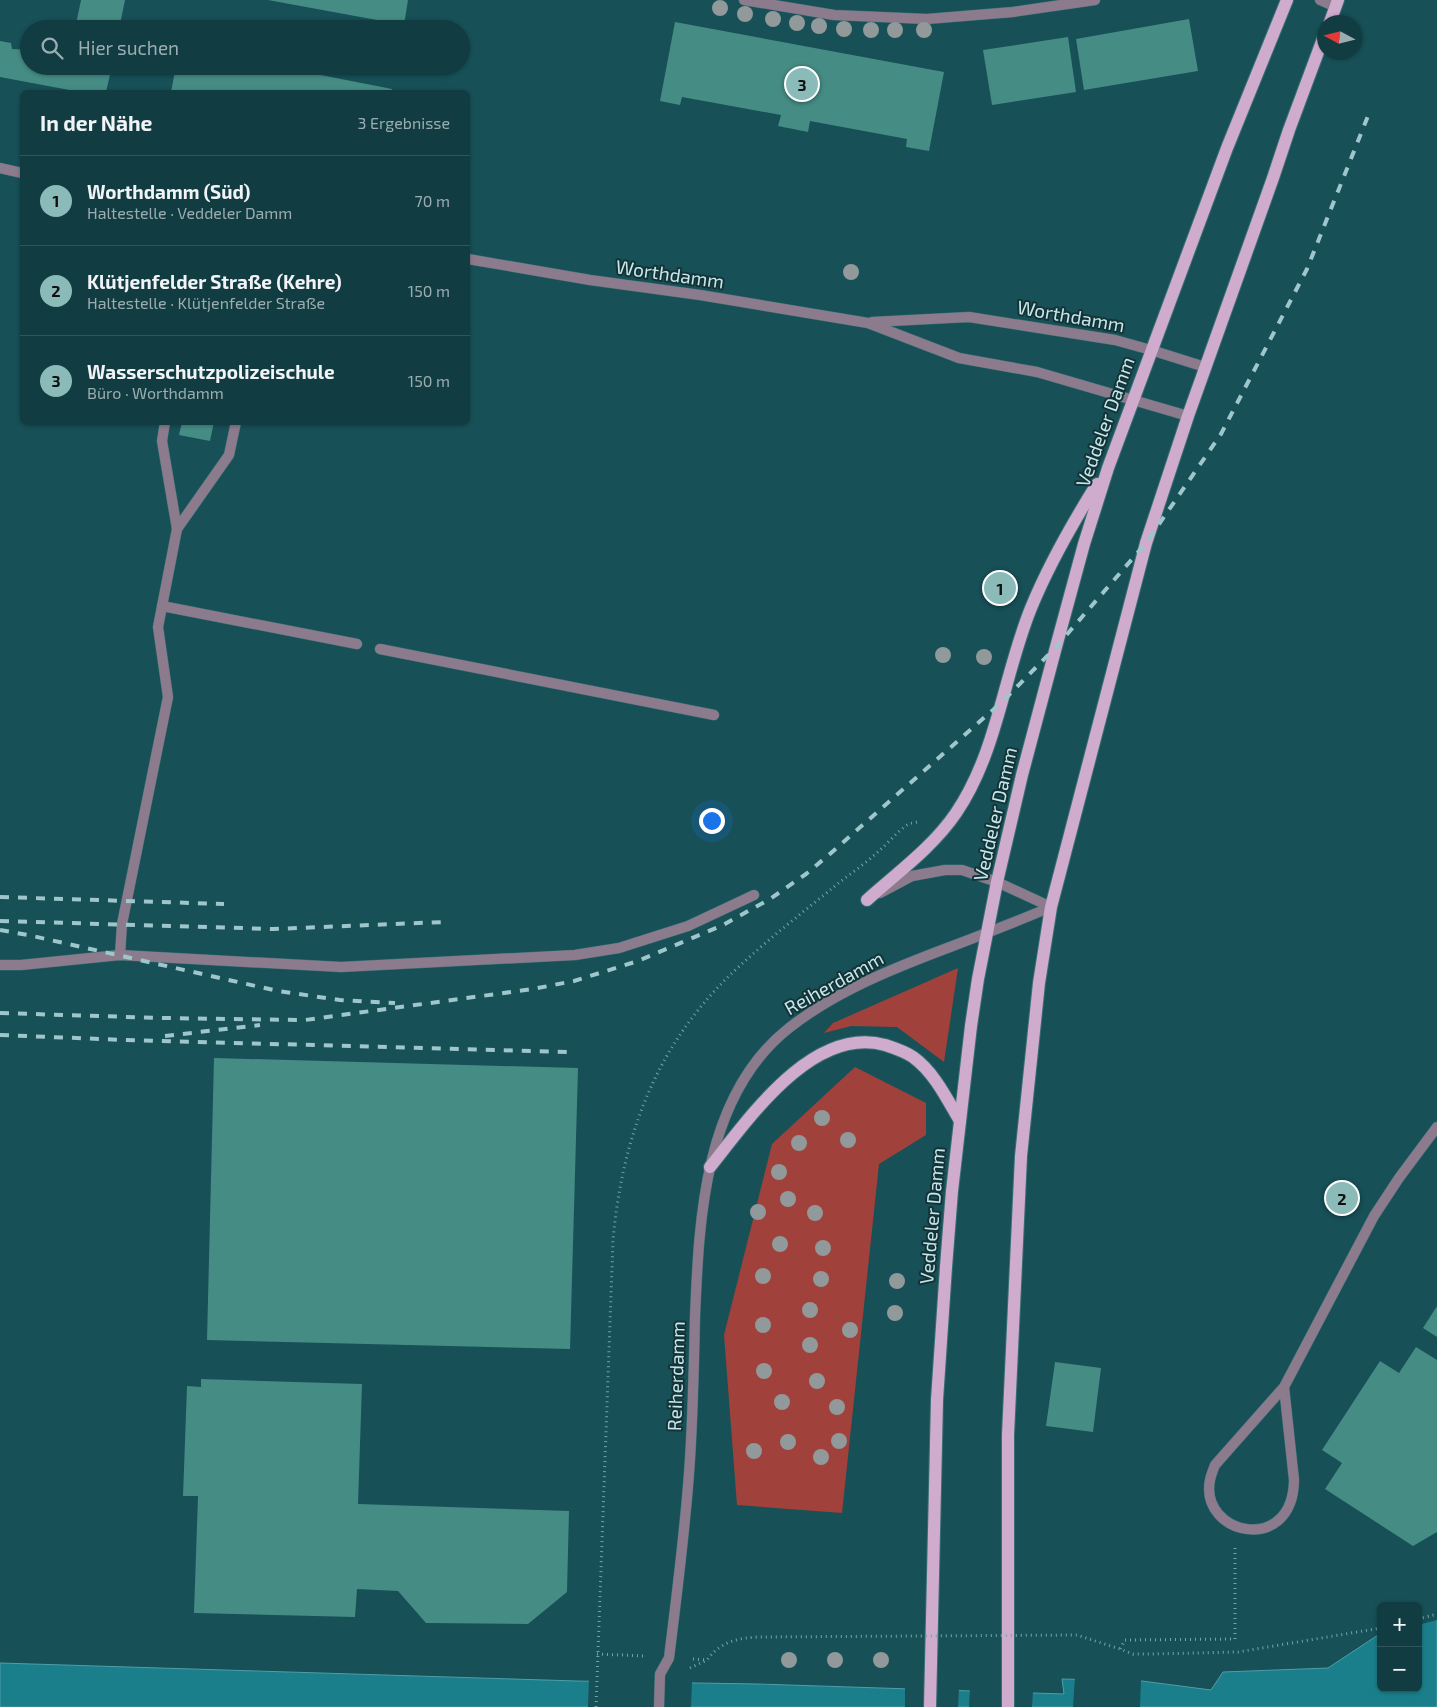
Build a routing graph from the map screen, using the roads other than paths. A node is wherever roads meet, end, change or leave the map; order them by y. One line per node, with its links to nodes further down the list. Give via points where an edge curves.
1 (744, 0): 2 (street, via 834,15 927,19 1013,12)
2 (1093, 0)
3 (1286, 0): 12 (main road, Veddeler Damm)
4 (1320, 0): 5 (street)
5 (1337, 3): 6 (main road)
6 (1333, 15)
7 (1317, 55): 13 (main road)
8 (0, 168): 9 (street)
9 (20, 172)
10 (470, 259): 11 (street, Worthdamm)
11 (868, 322): 12 (street, Worthdamm, via 968,317 1087,335); 14 (street, Worthdamm, via 959,358 1037,372)
12 (1151, 350): 13 (street, Worthdamm); 14 (main road, Veddeler Damm)
13 (1205, 367): 15 (main road)
14 (1132, 399): 15 (street, Worthdamm); 18 (main road, Veddeler Damm)
15 (1188, 416): 27 (main road, via 1146,543)
16 (165, 425): 19 (street, via 162,441)
17 (235, 425): 19 (street, via 229,455)
18 (1108, 468): 24 (main road, Veddeler Damm, via 1056,647); 26 (main road, via 1069,528 1031,608 984,758 970,789 956,814 933,840)
19 (177, 529): 20 (street)
20 (162, 606): 21 (street); 29 (street, via 158,628 168,697 122,924)
21 (357, 644)
22 (380, 649): 23 (street)
23 (714, 715)
24 (997, 882): 26 (street, via 962,870 945,870 912,876); 27 (street); 28 (main road, Veddeler Damm)
25 (754, 895): 29 (street, via 688,926 619,948 575,955 341,967)
26 (867, 900)
27 (1052, 907): 28 (street, Reiherdamm); 37 (main road, via 1039,983 1021,1156 1008,1435)
28 (988, 932): 31 (main road, Veddeler Damm, via 978,979); 33 (street, Reiherdamm, via 888,971 827,1003 788,1029 756,1062 735,1095)
29 (120, 955): 30 (street)
30 (0, 965)
31 (960, 1121): 33 (main road, via 927,1071 913,1057 876,1043 858,1043 839,1047 810,1060 758,1107); 36 (main road, Veddeler Damm, via 947,1248 937,1400)
32 (1437, 1128): 34 (street, via 1374,1216)
33 (710, 1168): 35 (street, Reiherdamm, via 697,1277 690,1460 669,1658 660,1674)
34 (1284, 1387): 34 (street, via 1215,1465 1210,1479 1209,1493 1214,1507 1235,1527 1255,1530 1270,1526 1282,1518 1294,1495)
35 (659, 1707)
36 (930, 1707)
37 (1008, 1707)

